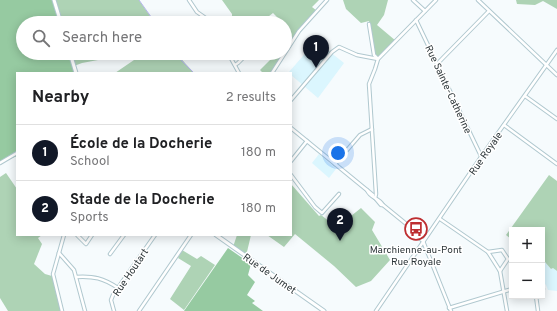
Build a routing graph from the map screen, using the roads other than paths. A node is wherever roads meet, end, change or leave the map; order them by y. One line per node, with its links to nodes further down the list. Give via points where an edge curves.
1 (54, 0): 9 (street)
2 (189, 0): 10 (street, via 196,12)
3 (327, 0): 13 (street)
4 (413, 0): 8 (street)
5 (436, 0): 8 (street)
6 (478, 0): 7 (street)
7 (489, 11): 22 (street); 24 (street)
8 (425, 12): 11 (street)
9 (59, 16)
10 (203, 16)
11 (416, 20): 17 (street); 22 (street, Rue Sainte-Catherine)
12 (369, 24): 17 (street, via 374,55)
13 (292, 42)
14 (557, 50): 15 (street, Rue Royale)
15 (554, 54): 16 (street); 24 (street, Rue Royale)
16 (557, 57)
17 (378, 59): 30 (street, via 357,55 339,47); 34 (street, via 369,84)
18 (72, 60): 25 (street)
19 (232, 60): 23 (street)
20 (241, 60): 23 (street)
21 (280, 60): 27 (street)
22 (437, 64): 37 (street, Rue Sainte-Catherine)
23 (235, 65): 26 (street)
24 (546, 65): 28 (street); 29 (street, Rue Royale)
25 (76, 72)
26 (238, 72)
27 (273, 72)
28 (557, 75)
29 (525, 96): 31 (street); 32 (street, Rue Royale)
30 (292, 99)
31 (557, 119)
32 (504, 125): 37 (street, Rue Royale); 41 (street)
33 (292, 129): 35 (street)
34 (372, 129): 40 (street, via 360,135); 44 (street)
35 (307, 141): 38 (street); 40 (street)
36 (16, 155): 39 (street)
37 (481, 157): 45 (street, Rue Royale)
38 (292, 160)
39 (0, 163)
40 (335, 164): 44 (street)
41 (557, 164)
42 (292, 176): 43 (street, via 322,213)
43 (339, 194)
44 (375, 198): 53 (street)
45 (440, 219): 53 (street, Rue Royale); 54 (street)
46 (64, 236): 55 (street)
47 (78, 236): 48 (street, via 86,244)
48 (91, 236)
49 (123, 236): 56 (street)
50 (154, 236): 59 (street, Rue Houtart)
51 (190, 236): 67 (street)
52 (217, 236): 68 (street, Rue de Jumet)
53 (424, 241): 63 (street); 69 (street, Rue Royale)
54 (488, 252): 57 (street); 57 (street, via 502,250 508,260)
55 (59, 253): 58 (street, via 72,266); 64 (street, via 53,274)
56 (110, 254)
57 (500, 271): 61 (street)
58 (76, 277): 59 (street, via 102,279); 65 (street)
59 (118, 288): 66 (street, Rue Houtart, via 111,300)
60 (509, 290): 61 (street)
61 (504, 291): 63 (street); 70 (street)
62 (536, 299): 71 (street)
63 (450, 309)
64 (62, 311)
65 (85, 311)
66 (114, 311)
67 (139, 311)
68 (324, 311)
69 (376, 311)
70 (507, 311)
71 (538, 311)

